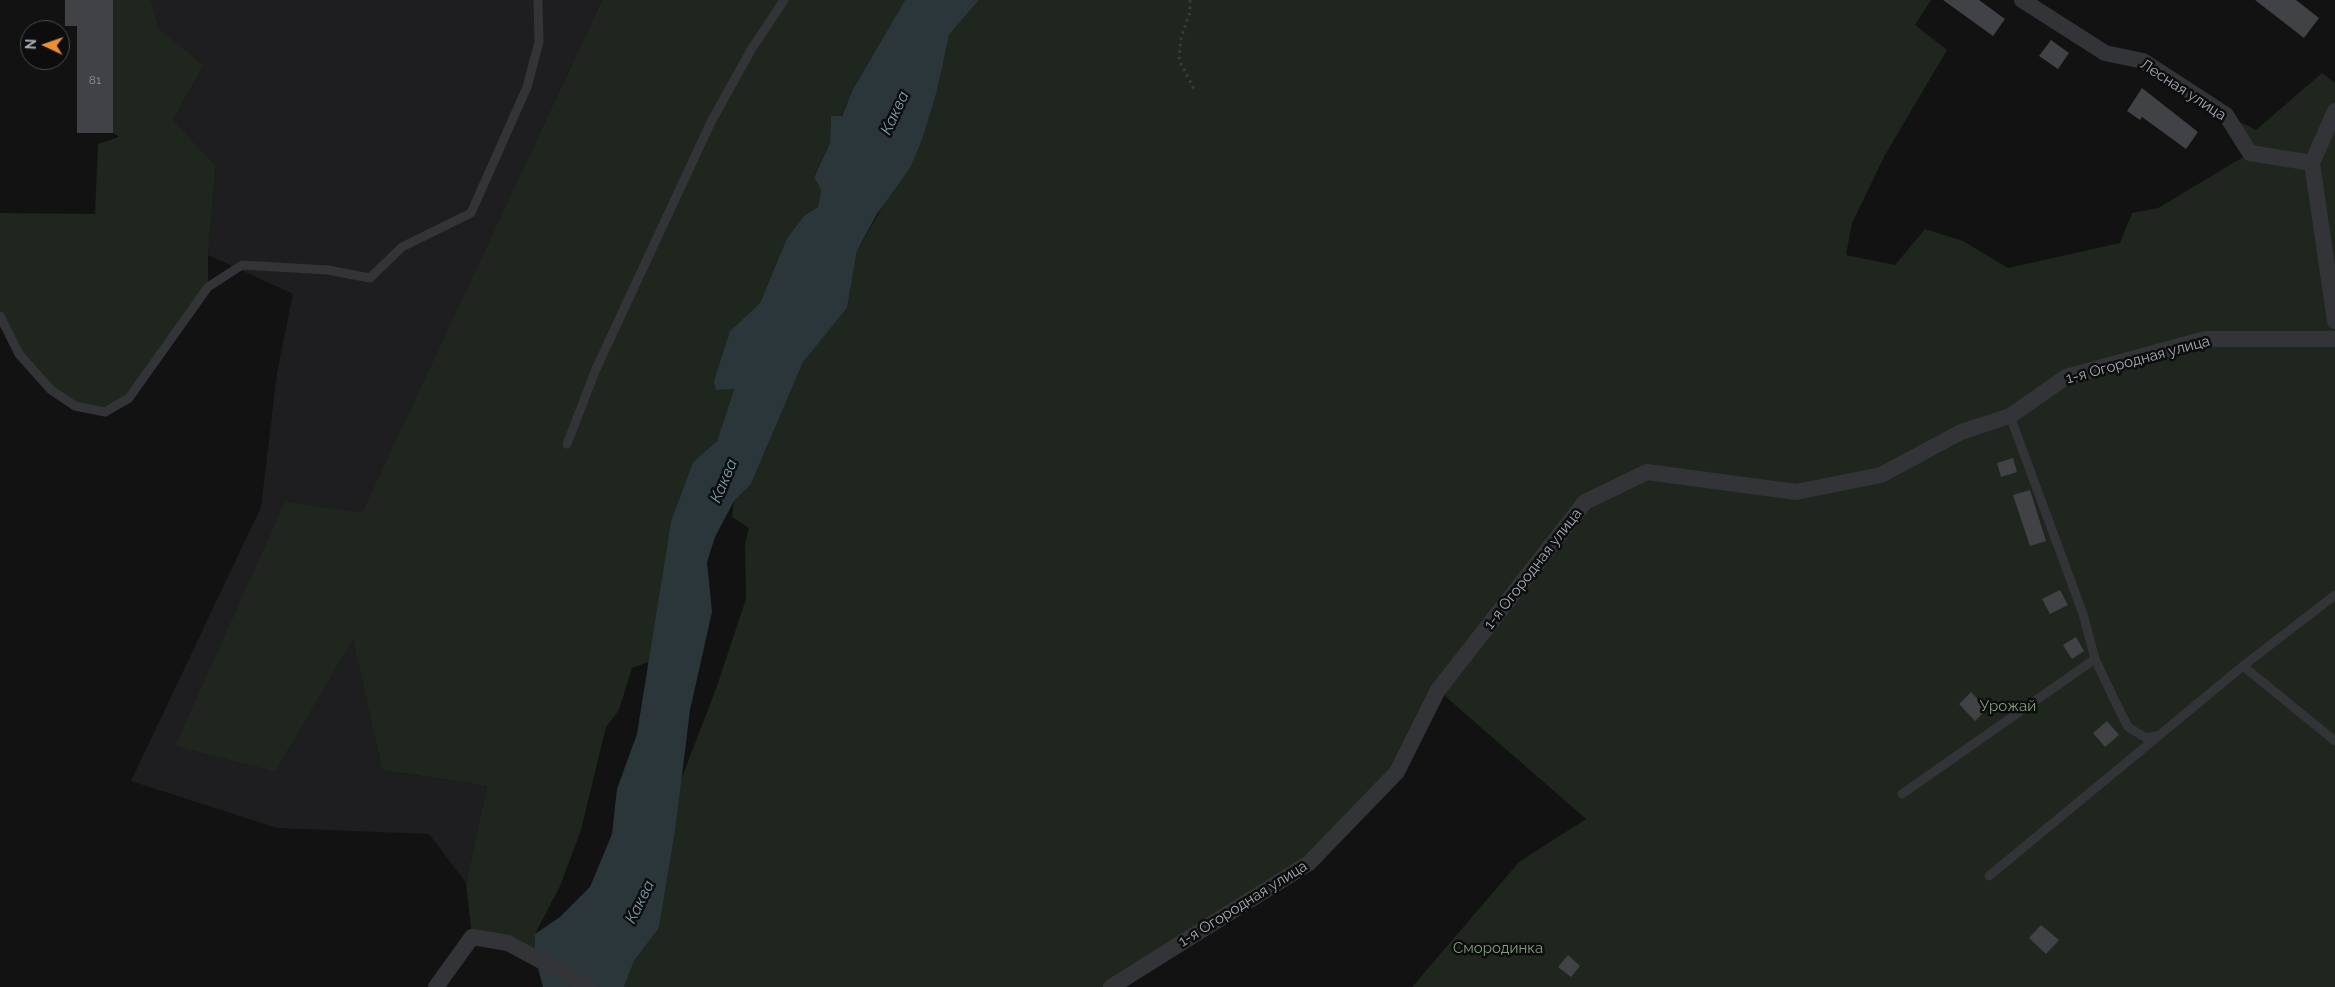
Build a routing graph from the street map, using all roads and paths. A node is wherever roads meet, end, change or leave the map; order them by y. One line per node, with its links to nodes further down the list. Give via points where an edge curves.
1 (538, 0): 8 (lane, via 539,42 527,87 470,213 402,247 370,278 328,270 242,265 208,287 129,398 104,412 75,406 51,390 19,354)
2 (784, 0): 12 (lane, via 751,50 711,122 596,368)
3 (1190, 0): 5 (path, via 1190,12 1181,38 1180,60)
4 (2022, 0): 7 (street, Лесная улица, via 2105,52 2143,61 2226,115 2250,153)
5 (1194, 89)
6 (2335, 111): 7 (street)
7 (2312, 162): 9 (street)
8 (0, 316)
9 (2335, 321)
10 (2335, 339): 11 (street, 1-я Огородная улица, via 2206,339 2066,377)
11 (2010, 416): 14 (lane, via 2083,614); 22 (street, 1-я Огородная улица, via 1961,432 1881,476 1796,492 1647,472 1585,502 1438,690 1397,772 1315,856)
12 (567, 444)
13 (2335, 595): 15 (lane)
14 (2096, 659): 16 (lane, via 2128,727 2146,738); 18 (lane)
15 (2243, 666): 16 (lane); 17 (lane)
16 (2163, 734): 19 (lane)
17 (2335, 741)
18 (1902, 794)
19 (1989, 876)
20 (436, 987): 21 (street, via 472,937 508,943)
21 (589, 987)
22 (1111, 987)

